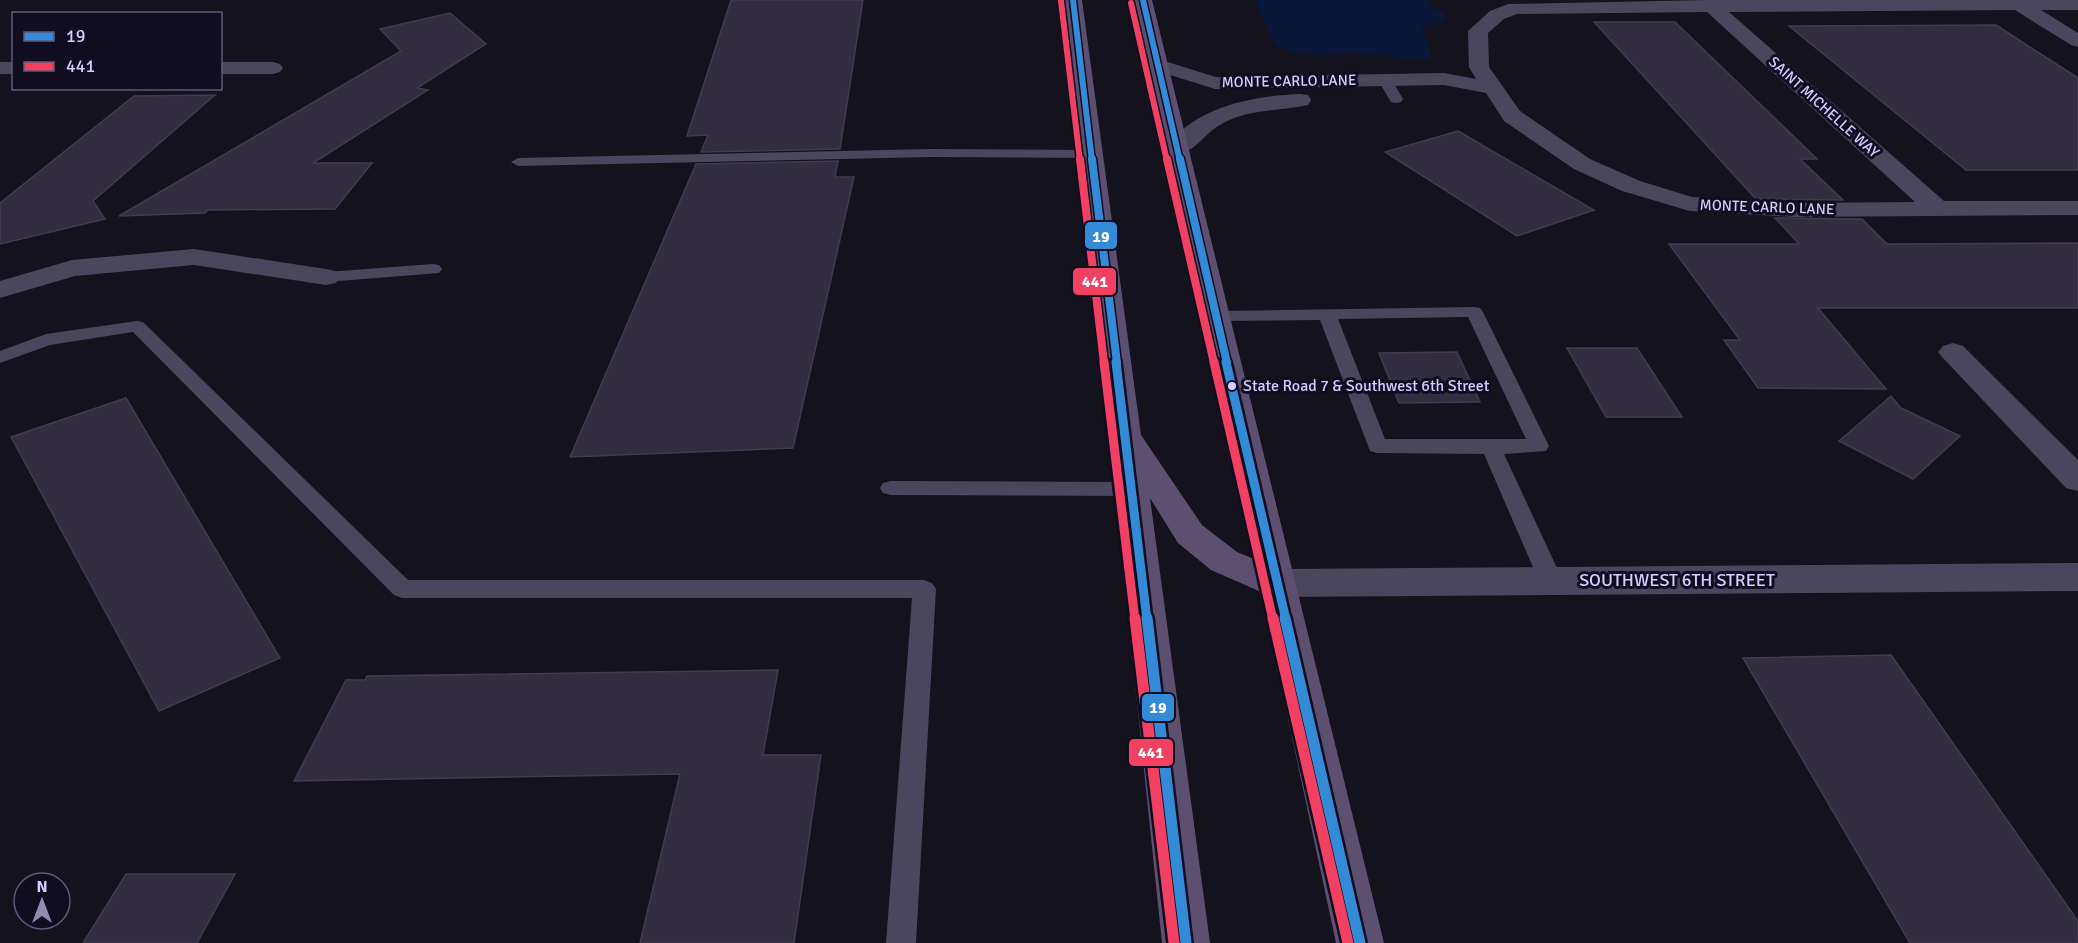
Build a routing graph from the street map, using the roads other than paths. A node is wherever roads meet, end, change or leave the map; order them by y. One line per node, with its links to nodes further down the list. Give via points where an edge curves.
1 (1073, 0): 13 (main road)
2 (1143, 0): 7 (main road)
3 (2018, 4): 4 (street); 5 (street); 6 (street)
4 (2078, 4)
5 (1710, 5): 10 (street, via 1515,8 1497,15 1478,31 1479,67); 16 (street, SAINT MICHELLE WAY)
6 (2078, 41)
7 (1158, 65): 11 (street, MONTE CARLO LANE, via 1215,82); 12 (main road)
8 (222, 68): 9 (street)
9 (273, 68)
10 (1493, 88): 11 (street, MONTE CARLO LANE, via 1449,98); 16 (street, MONTE CARLO LANE, via 1512,116 1582,164 1631,186 1690,204 1794,210)
11 (1391, 89): 12 (street, MONTE CARLO LANE, via 1238,108 1209,122)
12 (1177, 149): 21 (main road)
13 (1091, 154): 14 (lane, via 930,153); 24 (main road)
14 (518, 162)
15 (2078, 208): 16 (street, MONTE CARLO LANE)
16 (1938, 209)
17 (433, 269): 18 (lane)
18 (326, 277): 19 (street, via 194,257 72,268)
19 (0, 290)
20 (1326, 313): 21 (lane); 25 (lane, via 1377,446); 25 (lane, via 1474,312 1539,446)
21 (1216, 316): 31 (main road)
22 (1953, 352): 26 (street)
23 (0, 357): 32 (lane, via 46,340 137,326 402,590 924,589)
24 (1125, 434): 28 (main road); 31 (main road, via 1190,534 1224,561)
25 (1491, 447): 30 (lane)
26 (2078, 480)
27 (891, 488): 28 (lane)
28 (1132, 489): 33 (main road)
29 (2078, 577): 30 (street, SOUTHWEST 6TH STREET)
30 (1551, 581): 31 (street, SOUTHWEST 6TH STREET)
31 (1276, 583): 34 (main road)
32 (901, 943)
33 (1186, 943)
34 (1360, 943)

